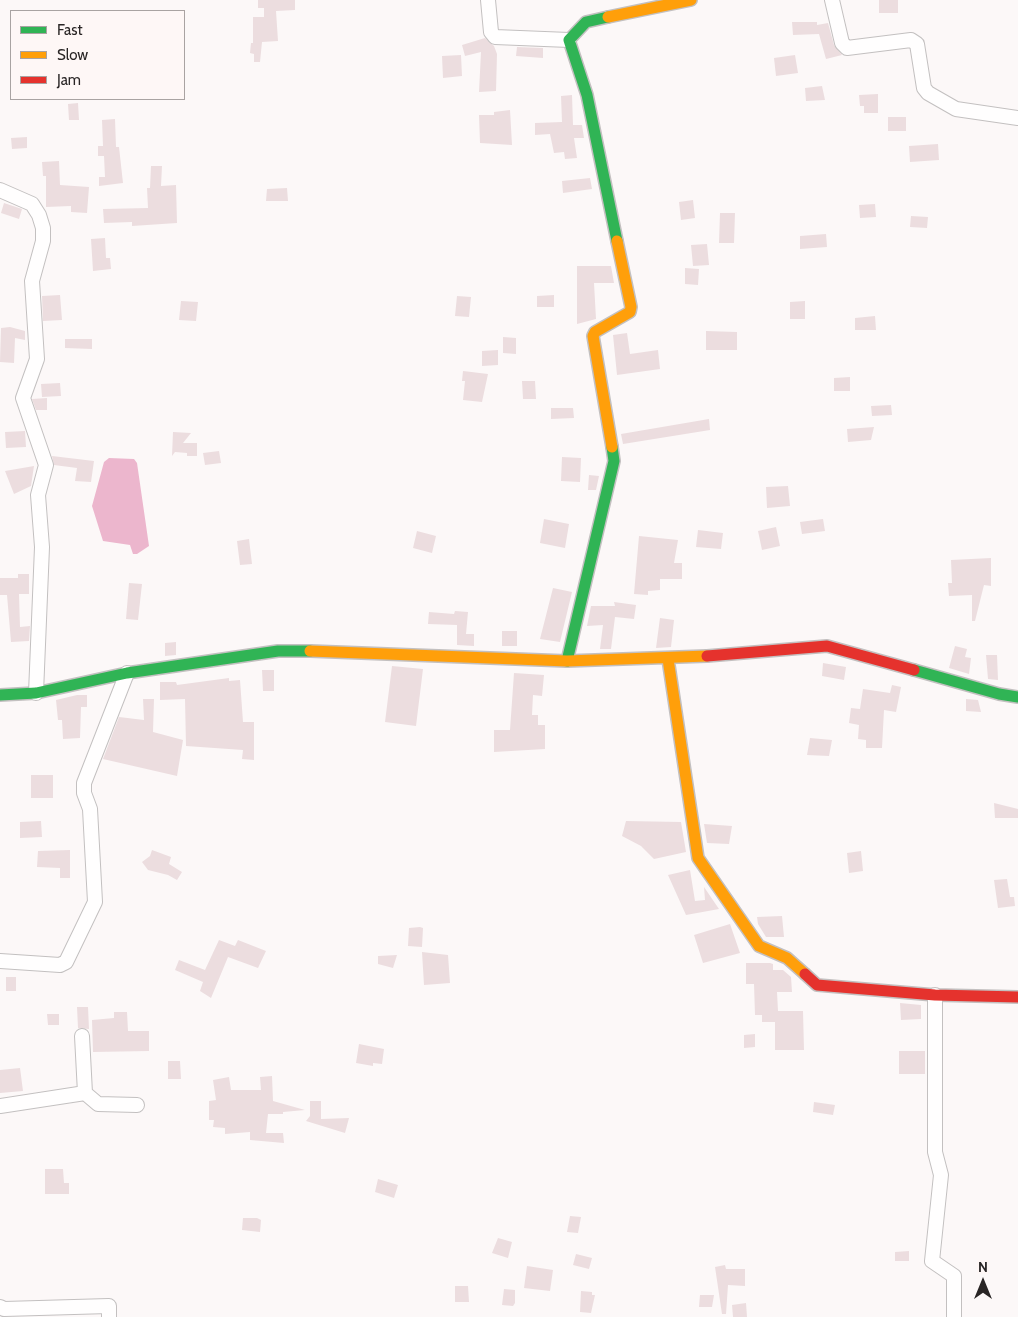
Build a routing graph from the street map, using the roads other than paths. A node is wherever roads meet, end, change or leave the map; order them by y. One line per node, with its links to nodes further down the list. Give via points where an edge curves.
1 (488, 0): 4 (street, via 491,32 495,37)
2 (691, 0): 4 (street, via 586,22)
3 (832, 0): 5 (street, via 846,48 909,39 917,44 924,88 928,92 956,109)
4 (569, 40): 8 (street, via 588,95 631,307 630,312 593,336 614,461)
5 (1018, 118)
6 (0, 190): 10 (street, via 32,204 43,228 43,241 32,281 37,359 23,398 46,465 38,494 42,547)
7 (668, 659): 8 (street); 12 (street, via 827,646); 14 (street, via 698,858 758,946 787,958 817,985)
8 (567, 661): 9 (street, via 278,651)
9 (127, 673): 10 (street); 13 (street, via 84,783 90,809 95,902 66,962 60,965)
10 (36, 693): 11 (street)
11 (0, 694)
12 (1018, 697)
13 (0, 961)
14 (935, 995): 15 (street); 22 (street, via 935,1152 941,1175 932,1261 954,1276)
15 (1018, 997)
16 (82, 1036): 17 (street)
17 (85, 1094): 18 (street, via 98,1104); 19 (street)
18 (137, 1105)
19 (0, 1106)
20 (0, 1307): 21 (street, via 109,1306)
21 (109, 1317)
22 (954, 1317)

